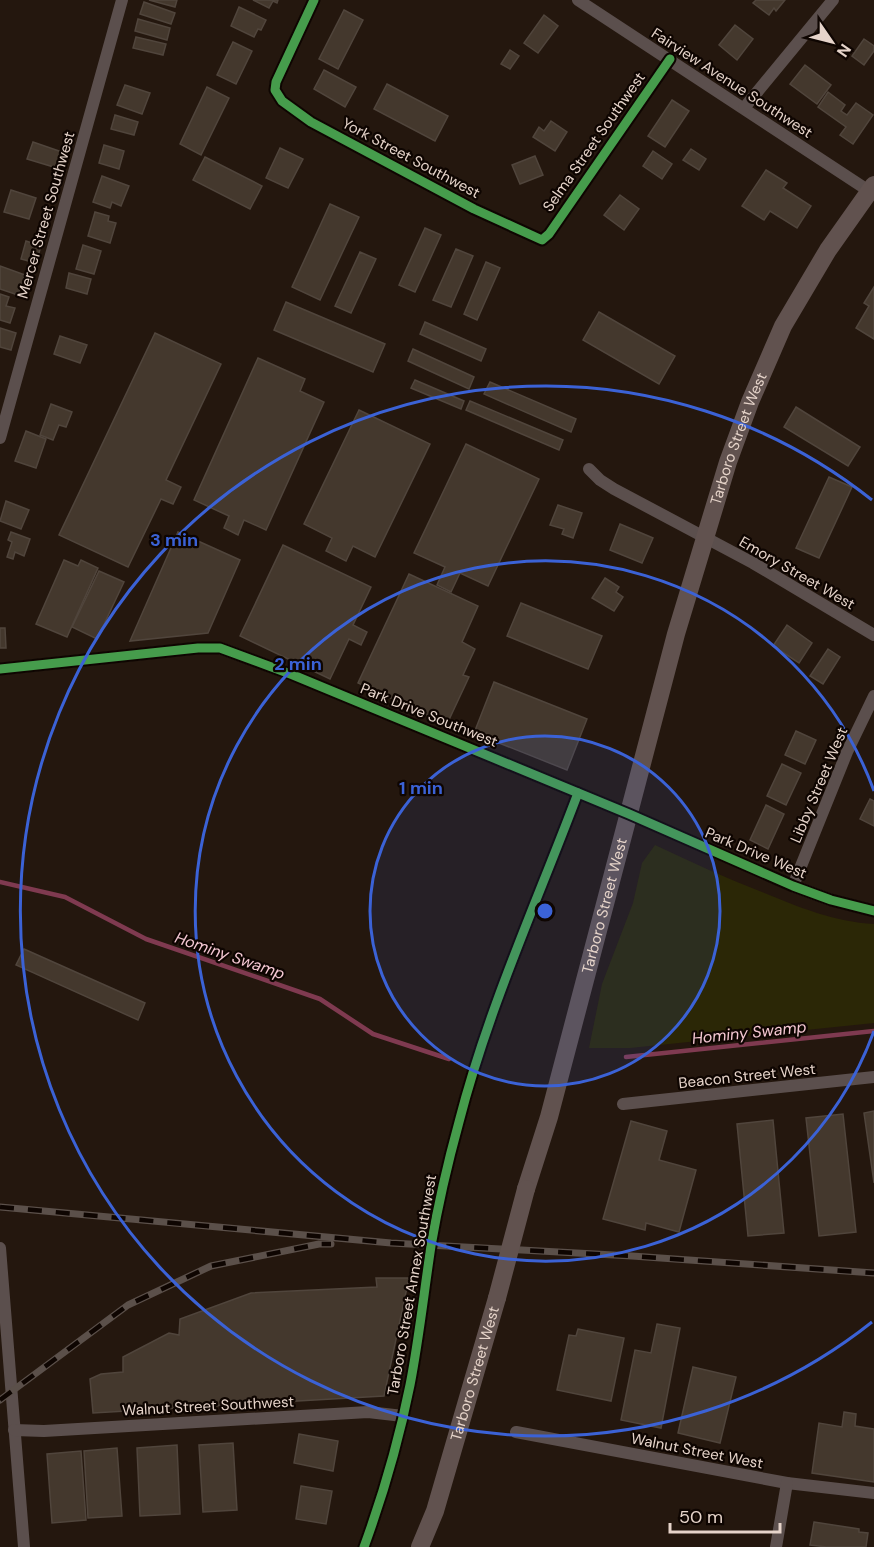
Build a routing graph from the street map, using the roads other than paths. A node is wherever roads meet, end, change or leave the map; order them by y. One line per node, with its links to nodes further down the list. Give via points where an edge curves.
1 (122, 0): 9 (street, Mercer Street Southwest)
2 (314, 0): 8 (street, York Street Southwest, via 281,69 275,90 282,101 311,122 474,209)
3 (578, 0): 5 (street, Fairview Avenue Southwest)
4 (833, 0): 6 (street)
5 (670, 59): 6 (street, Fairview Avenue Southwest); 8 (street, Selma Street Southwest)
6 (744, 108): 7 (street, Fairview Avenue Southwest)
7 (872, 188): 11 (main road, Tarboro Street West, via 828,250 783,326 728,462)
8 (542, 240)
9 (0, 438)
10 (589, 469): 11 (street, Emory Street West, via 614,489)
11 (706, 539): 12 (street, Emory Street West); 16 (main road, Tarboro Street West, via 676,634)
12 (874, 635)
13 (0, 669): 15 (street, Park Drive Southwest, via 220,648)
14 (874, 696): 17 (street, Libby Street West)
15 (578, 793): 16 (street, Park Drive Southwest); 22 (street, Tarboro Street Annex Southwest, via 519,938 459,1121 432,1244)
16 (629, 814): 17 (street, Park Drive West); 29 (main road, Tarboro Street West, bridge, via 549,1116 435,1511)
17 (793, 886): 18 (street, Park Drive West)
18 (874, 911)
19 (874, 1077): 20 (street, Beacon Street West)
20 (623, 1104)
21 (0, 1248): 23 (street)
22 (403, 1416): 23 (street, Walnut Street Southwest, via 368,1412); 28 (street, Tarboro Street Annex Southwest)
23 (14, 1430): 27 (street)
24 (516, 1432): 25 (street, Walnut Street West)
25 (787, 1483): 26 (street, Walnut Street West); 30 (street)
26 (874, 1493)
27 (24, 1547)
28 (364, 1547)
29 (420, 1547)
30 (776, 1547)

